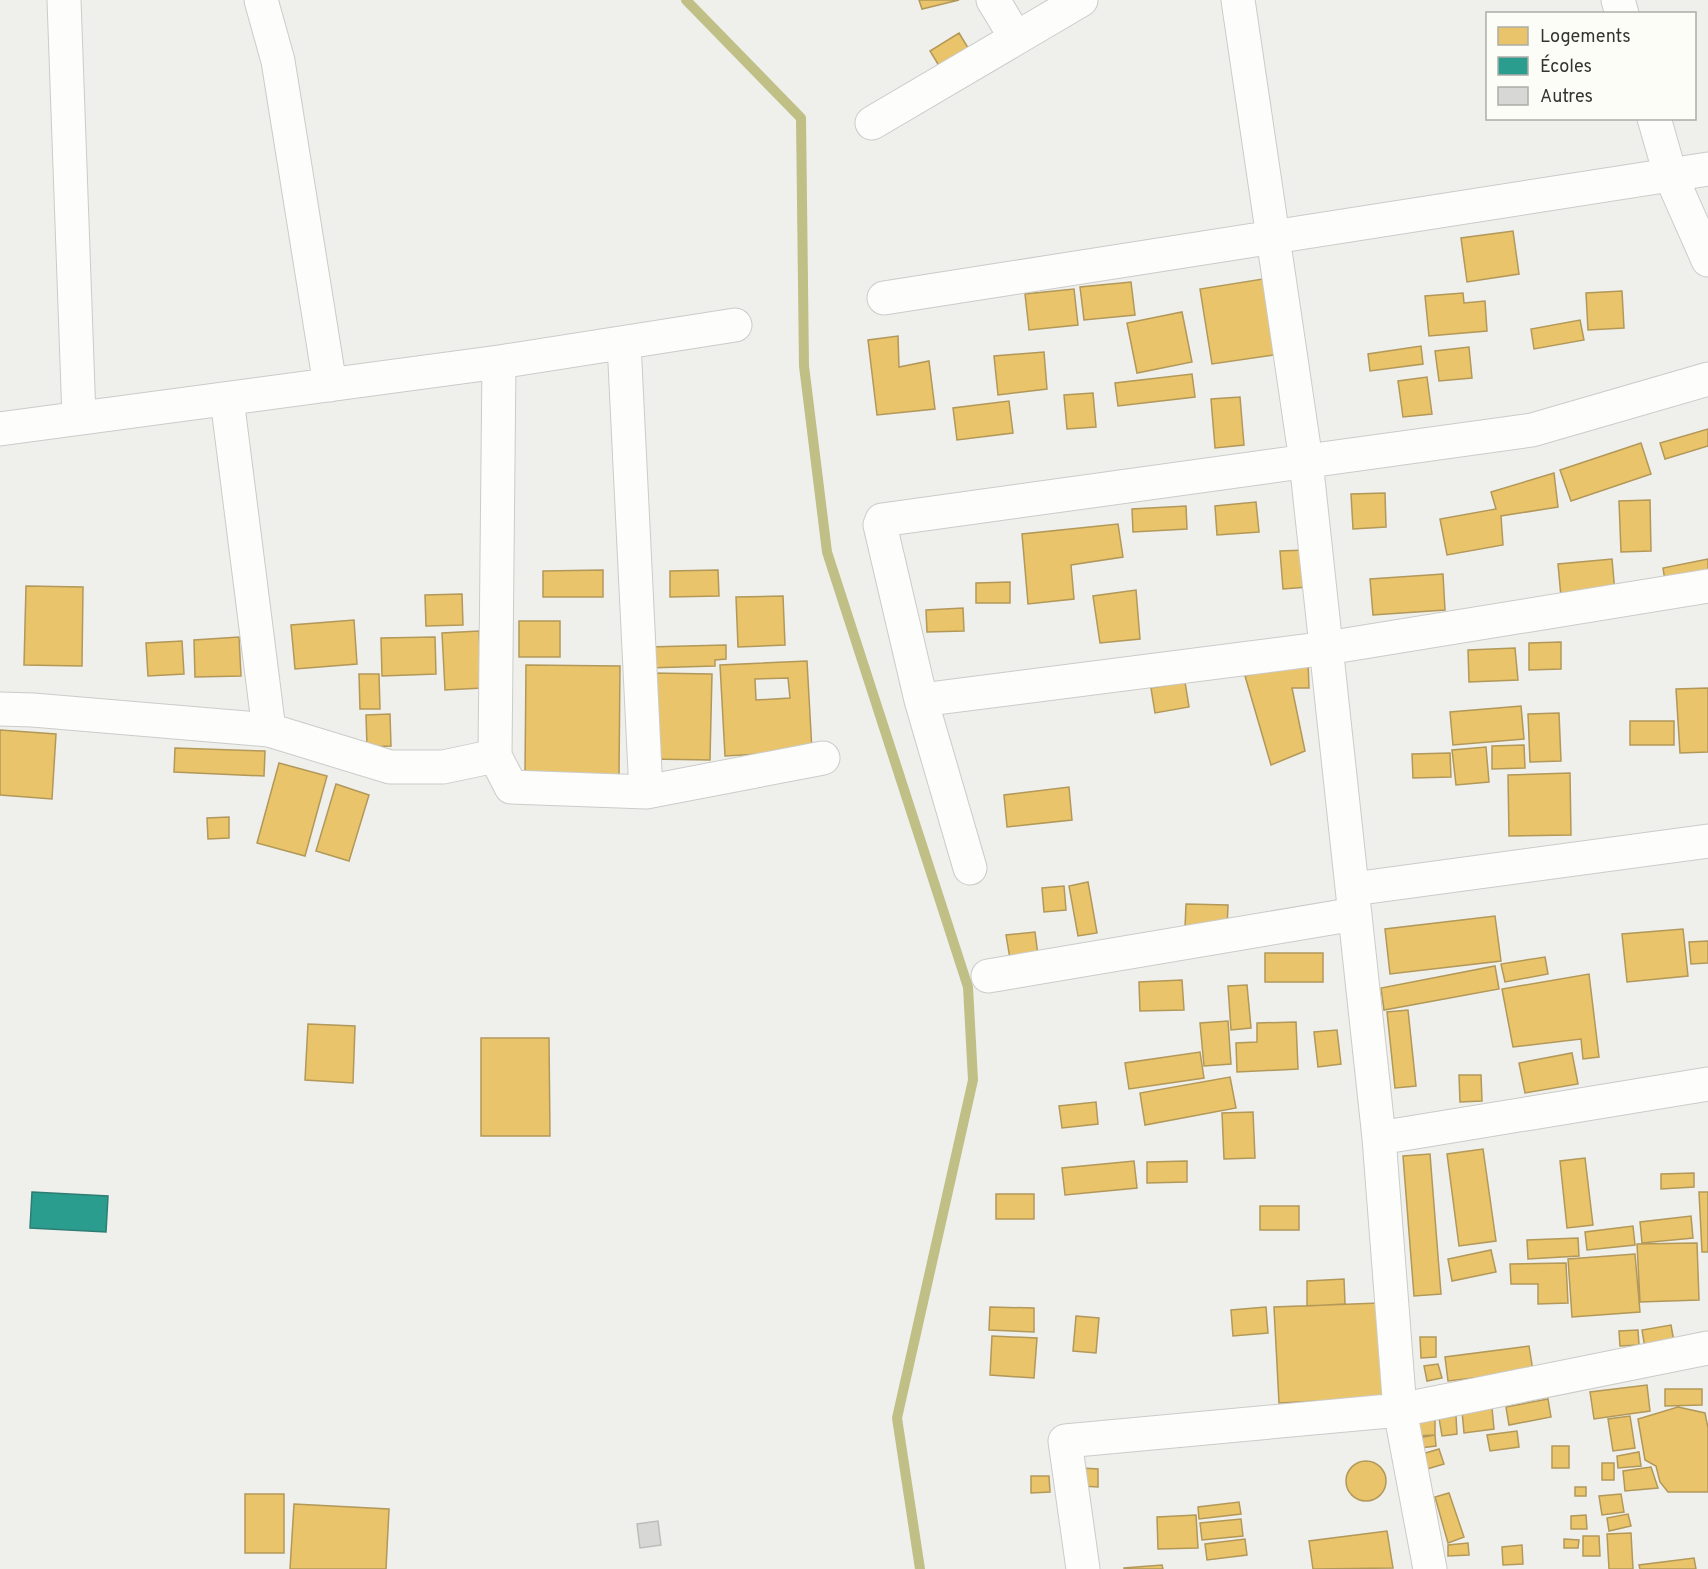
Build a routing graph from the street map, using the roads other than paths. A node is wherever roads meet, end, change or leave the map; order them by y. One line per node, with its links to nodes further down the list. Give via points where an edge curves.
1 (64, 0): 20 (street)
2 (261, 0): 18 (street, via 278,61)
3 (993, 0): 6 (street)
4 (1082, 0): 6 (street)
5 (1238, 0): 11 (street)
6 (1016, 38): 8 (street)
7 (1655, 120): 10 (street)
8 (872, 123)
9 (1708, 169): 10 (street)
10 (1670, 174): 11 (street); 12 (street)
11 (1274, 237): 13 (street); 22 (street)
12 (1708, 260)
13 (884, 298)
14 (735, 325): 15 (street)
15 (624, 343): 16 (street); 30 (street)
16 (499, 362): 18 (street); 28 (street)
17 (1708, 379): 22 (street, via 1532,430)
18 (330, 385): 19 (street)
19 (227, 399): 20 (street); 27 (street)
20 (80, 418): 21 (street)
21 (0, 429)
22 (1306, 461): 24 (street); 25 (street, via 882,520 880,525)
23 (1708, 586): 24 (street)
24 (1327, 648): 25 (street); 33 (street)
25 (921, 700): 32 (street)
26 (0, 710): 27 (street)
27 (269, 730): 28 (street, via 390,767 443,767)
28 (495, 756): 30 (street, via 508,782 518,789)
29 (823, 758): 30 (street)
30 (646, 792)
31 (1708, 841): 33 (street)
32 (970, 868)
33 (1354, 902): 34 (street); 36 (street)
34 (988, 976)
35 (1708, 1084): 36 (street)
36 (1379, 1138): 38 (street)
37 (1708, 1348): 38 (street)
38 (1400, 1410): 39 (street, via 1065,1440); 40 (street)
39 (1083, 1569)
40 (1430, 1569)

